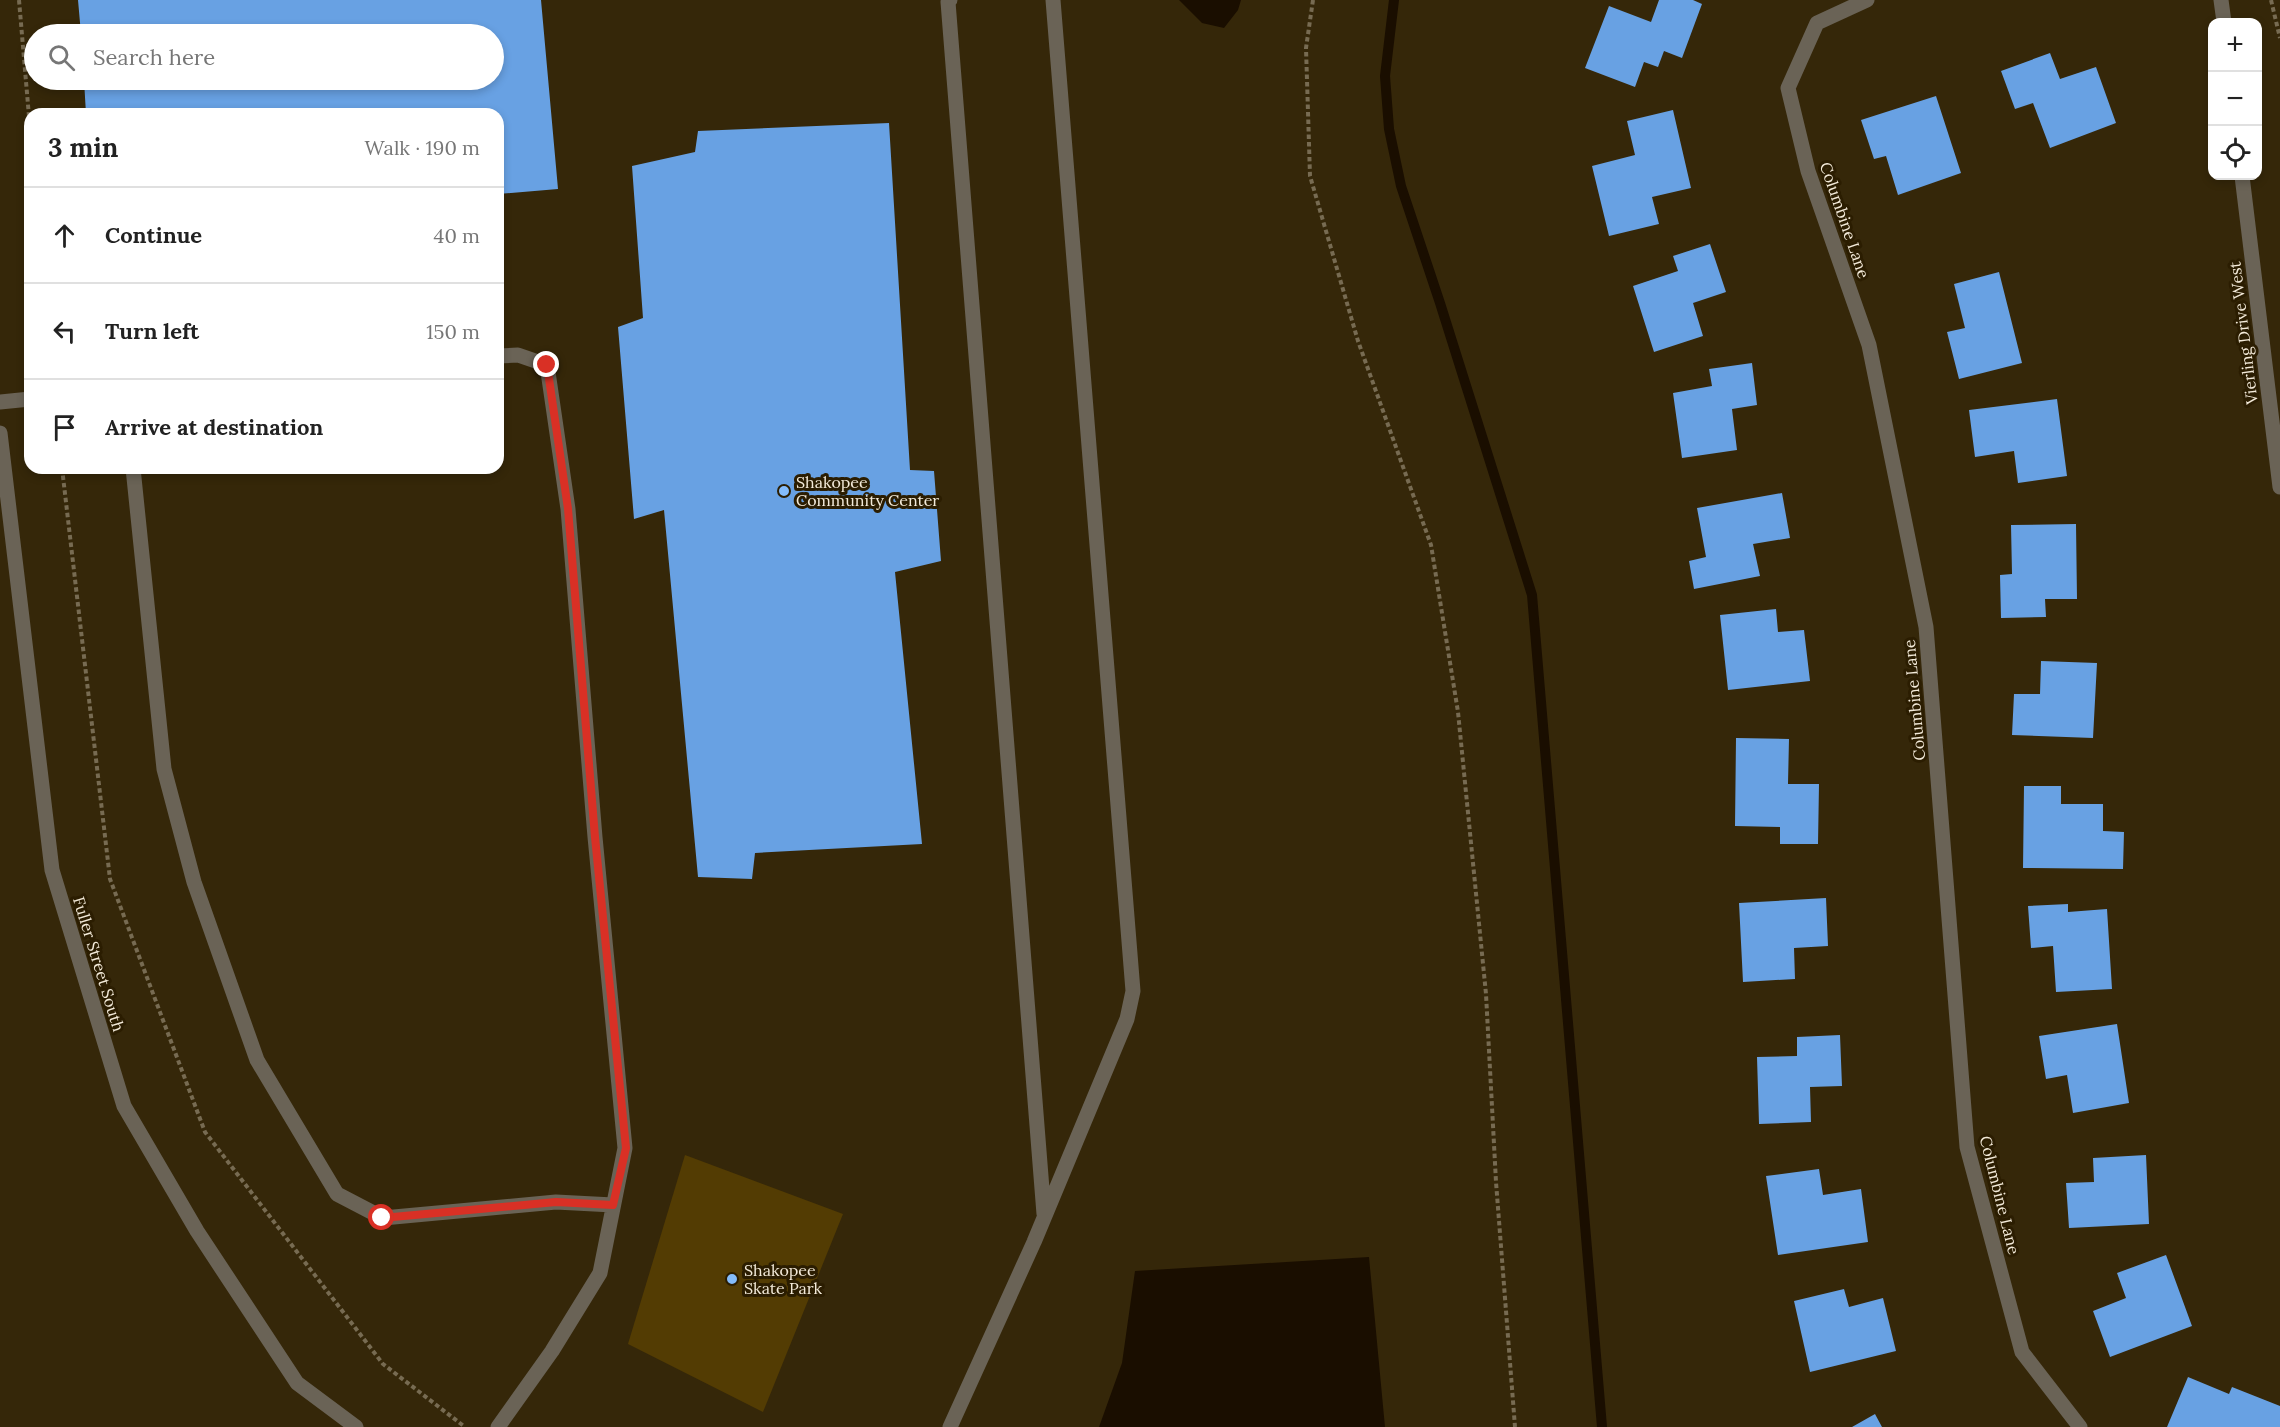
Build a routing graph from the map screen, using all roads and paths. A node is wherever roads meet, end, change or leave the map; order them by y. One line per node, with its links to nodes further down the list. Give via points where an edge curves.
1 (19, 0): 10 (path)
2 (950, 0): 22 (street)
3 (1053, 0): 22 (street, via 1132,991 1127,1019)
4 (1313, 0): 27 (path, via 1306,48 1310,176 1358,341 1431,545 1458,712 1486,994)
5 (1867, 0): 28 (street, Columbine Lane, via 1817,23 1788,88 1808,171 1869,345 1926,627 1967,1147 2022,1352)
6 (2221, 0): 8 (street)
7 (2271, 0): 9 (path)
8 (2223, 18)
9 (2280, 39)
10 (24, 58)
11 (27, 90): 12 (path)
12 (28, 108)
13 (2242, 180): 20 (street, Vierling Drive West)
14 (504, 356): 21 (street, via 518,355 547,365 568,509 626,1148)
15 (24, 400): 16 (street)
16 (0, 402)
17 (0, 433): 23 (street, Fuller Street South, via 52,870 124,1106 196,1231 297,1383)
18 (63, 474): 24 (path, via 110,879 205,1132 383,1364)
19 (134, 474): 21 (street, via 164,769 191,871 257,1060 337,1194 382,1218 556,1202)
20 (2280, 487)
21 (613, 1205): 25 (street, via 600,1273 552,1351)
22 (1044, 1217): 26 (street)
23 (356, 1427)
24 (465, 1427)
25 (498, 1427)
26 (950, 1427)
27 (1515, 1427)
28 (2080, 1427)

